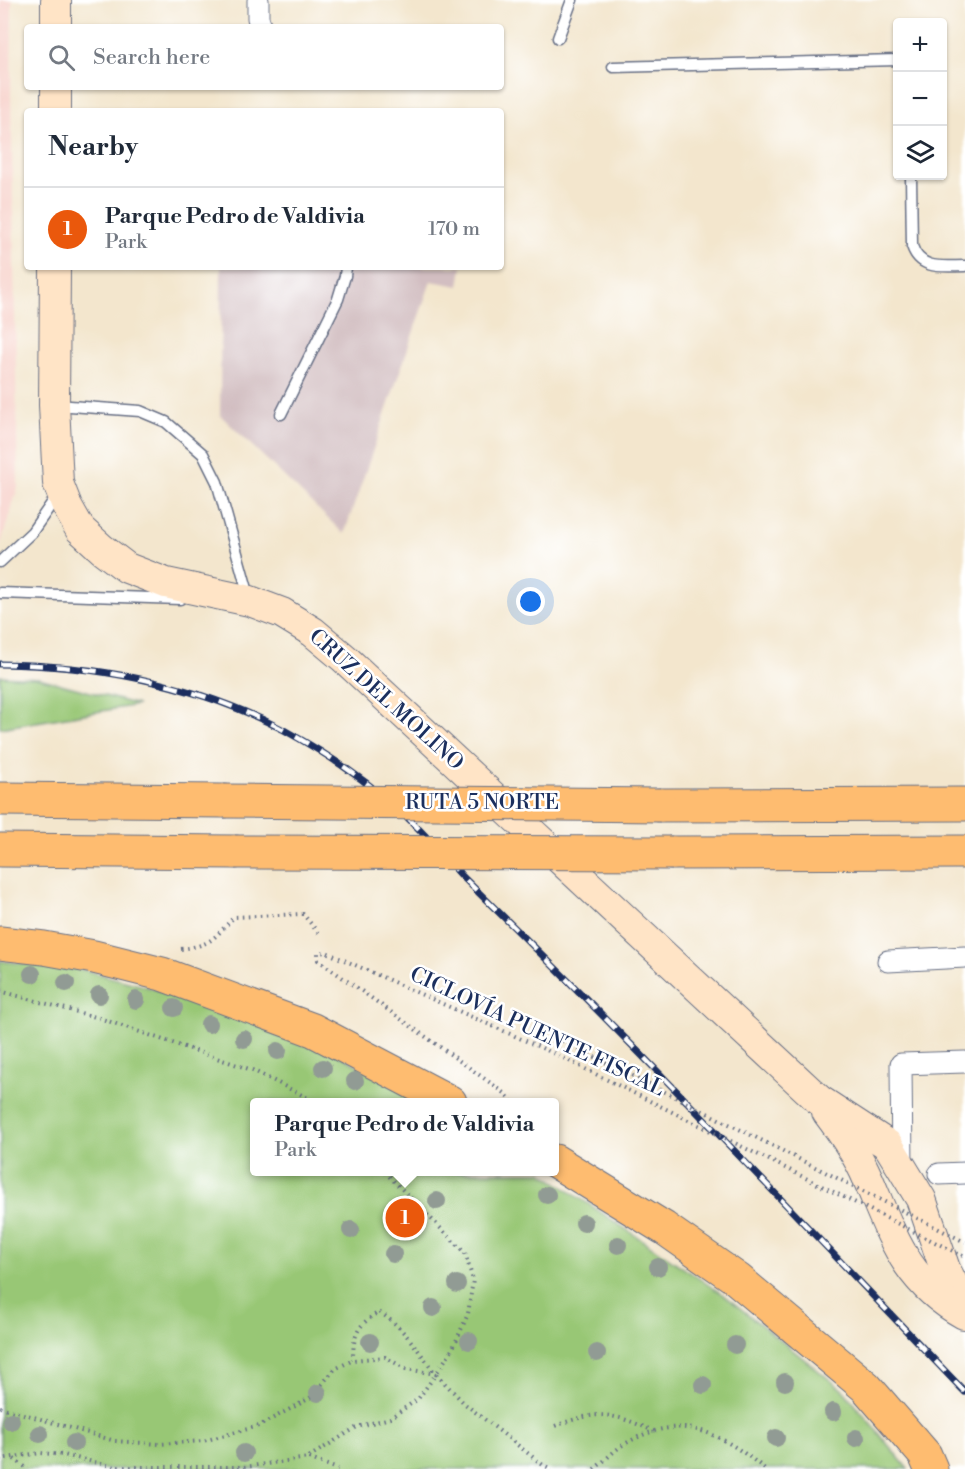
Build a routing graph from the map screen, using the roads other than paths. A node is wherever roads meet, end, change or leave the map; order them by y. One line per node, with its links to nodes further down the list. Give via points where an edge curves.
1 (56, 0): 4 (street)
2 (258, 0): 5 (street)
3 (572, 0): 6 (lane)
4 (56, 24)
5 (260, 24)
6 (558, 38)
7 (893, 60): 8 (lane)
8 (613, 67)
9 (56, 90): 10 (street)
10 (56, 108)
11 (911, 180): 12 (lane, via 915,253 931,266)
12 (965, 266)
13 (55, 270): 15 (street, CRUZ DEL MOLINO)
14 (346, 270): 16 (lane, via 338,299)
15 (54, 405): 17 (street, CRUZ DEL MOLINO); 20 (lane, via 140,411 166,422 203,454 217,482)
16 (281, 414)
17 (60, 490): 18 (lane, via 32,531); 20 (street, CRUZ DEL MOLINO, via 80,529 127,568 166,583)
18 (0, 562)
19 (0, 593): 20 (lane)
20 (250, 601): 30 (street, CRUZ DEL MOLINO, via 282,613 344,658)
21 (0, 799): 22 (highway, RUTA 5 NORTE, bridge)
22 (965, 804)
23 (0, 850): 24 (highway, bridge)
24 (965, 852)
25 (0, 944): 29 (highway, via 44,948 162,974 313,1030)
26 (965, 957): 27 (street)
27 (888, 961)
28 (965, 1062): 32 (street, via 901,1065)
29 (442, 1098)
30 (819, 1100): 32 (street, CRUZ DEL MOLINO, via 888,1145); 36 (street, CRUZ DEL MOLINO, via 856,1155 904,1258 925,1284)
31 (559, 1163): 37 (highway, via 737,1279 866,1387 925,1455)
32 (902, 1168): 35 (street, CRUZ DEL MOLINO, via 921,1199 945,1269)
33 (965, 1173): 34 (street)
34 (939, 1174)
35 (965, 1306)
36 (965, 1315)
37 (930, 1469)

